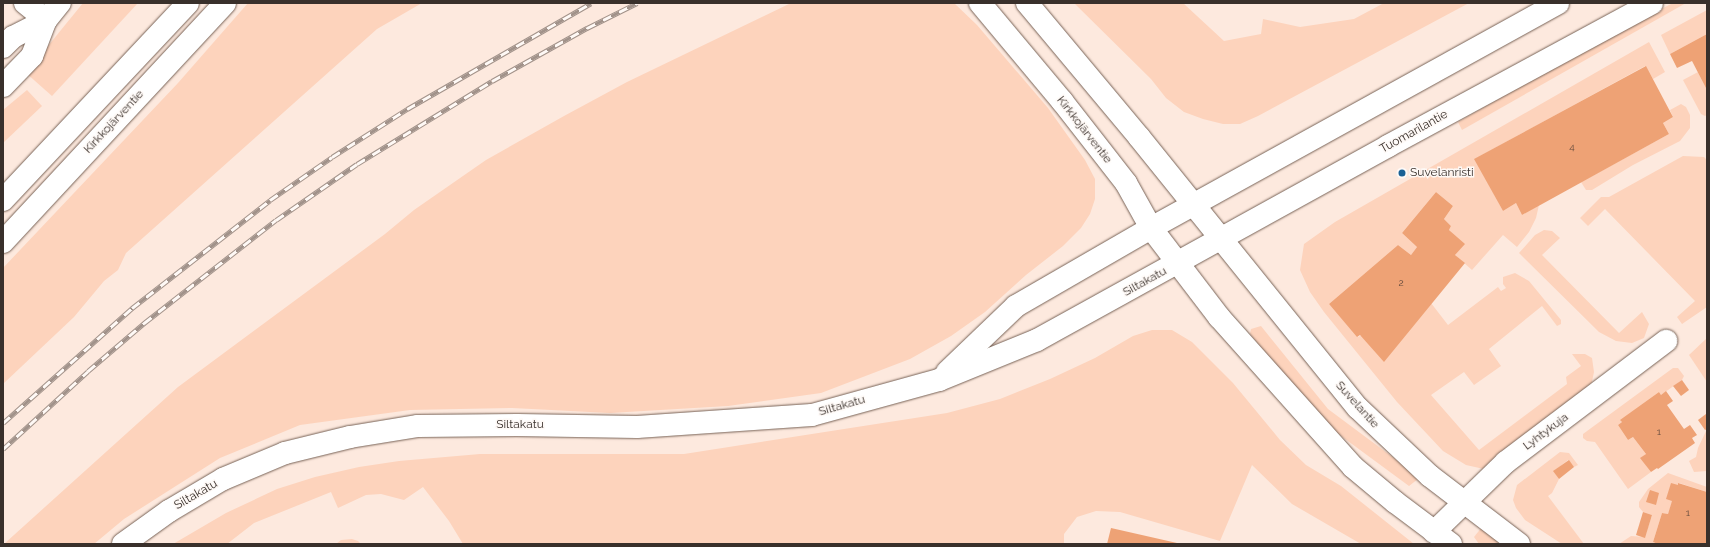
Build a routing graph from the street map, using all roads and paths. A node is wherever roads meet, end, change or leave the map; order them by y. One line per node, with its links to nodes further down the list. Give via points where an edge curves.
1 (25, 3): 9 (street)
2 (60, 3): 9 (street)
3 (188, 3): 12 (street)
4 (225, 3): 16 (street, Kirkkojärventie)
5 (980, 3): 14 (street, Kirkkojärventie, via 1126,183)
6 (1027, 3): 13 (street)
7 (1558, 3): 13 (street)
8 (1652, 3): 15 (street, Tuomarilantie, via 1409,134)
9 (46, 20): 10 (street, via 12,37); 11 (street, via 32,56)
10 (3, 47)
11 (3, 86)
12 (3, 200)
13 (1193, 205): 14 (street); 15 (street)
14 (1151, 228): 17 (street, Kirkkojärventie); 19 (street, Siltakatu, via 1016,306)
15 (1220, 240): 17 (street, Tuomarilantie); 20 (street, Suvelantie, via 1358,408 1430,476)
16 (3, 242)
17 (1178, 264): 19 (street, Siltakatu, via 1037,340); 21 (street, via 1219,317 1353,466)
18 (1666, 341): 20 (street, Lyhtykuja, via 1506,462)
19 (939, 380): 22 (street, Siltakatu, via 812,415 637,427 418,426 350,437 285,453 223,479 169,511)
20 (1463, 503): 21 (street, Lyhtykuja); 24 (street, Suvelantie)
21 (1434, 532): 23 (street)
22 (123, 544)
23 (1451, 544)
24 (1519, 544)

